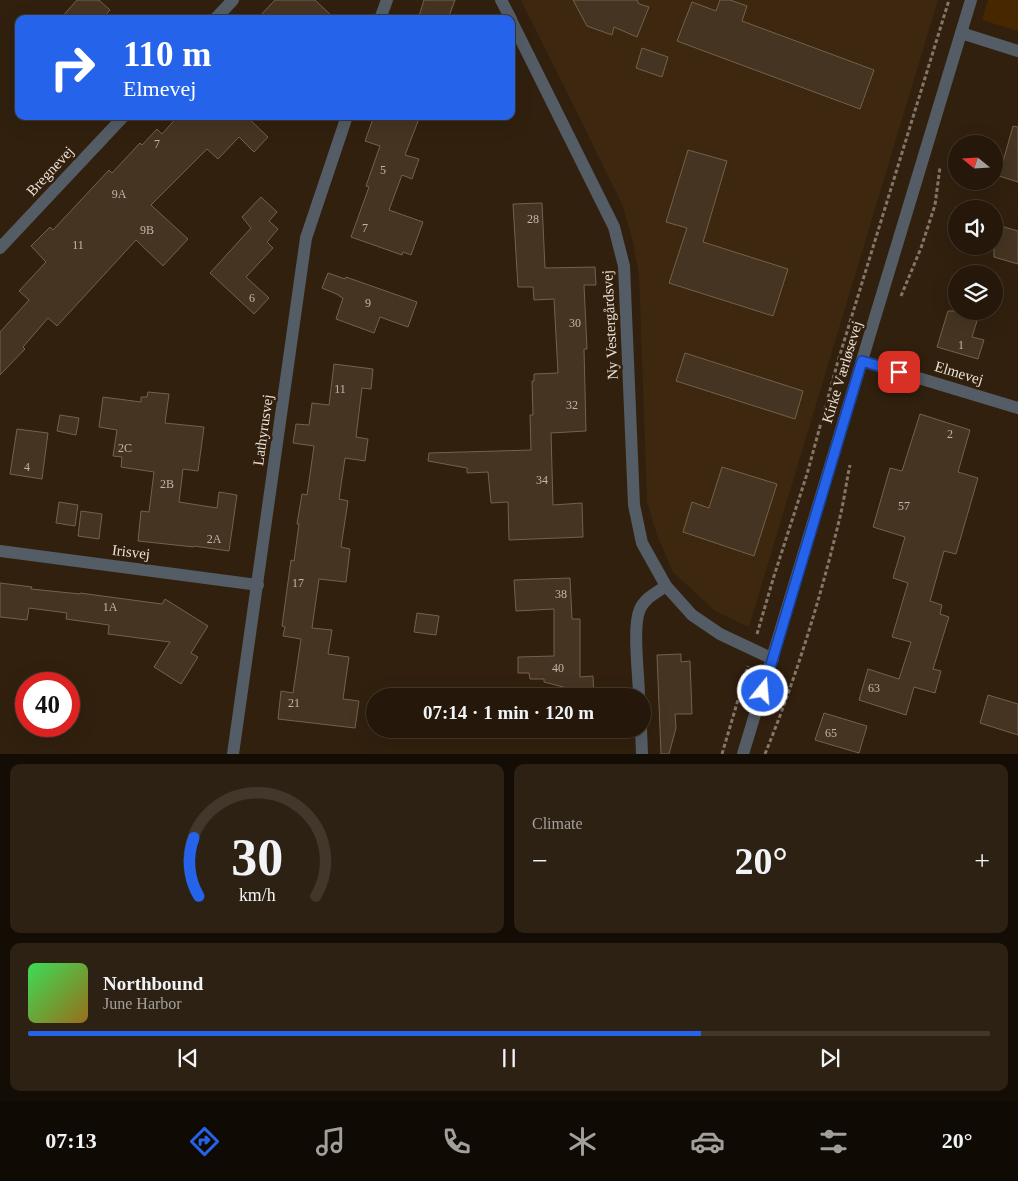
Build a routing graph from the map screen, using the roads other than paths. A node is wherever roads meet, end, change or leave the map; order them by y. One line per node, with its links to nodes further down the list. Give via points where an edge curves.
1 (233, 0): 5 (street)
2 (387, 0): 6 (street)
3 (501, 0): 7 (street, Ny Vestergårdsvej)
4 (971, 0): 9 (street, Kirke Værløsevej)
5 (219, 15)
6 (381, 15)
7 (509, 15)
8 (515, 27): 18 (street, Ny Vestergårdsvej, via 614,227 624,266 634,506 642,543)
9 (961, 33): 10 (street); 14 (street, Kirke Værløsevej)
10 (1018, 50)
11 (120, 120): 13 (street, Bregnevej)
12 (347, 120): 17 (street, Lathyrusvej, via 306,238)
13 (0, 248)
14 (862, 361): 15 (street, Elmevej); 19 (street, Kirke Værløsevej)
15 (1018, 408)
16 (0, 551): 17 (street, Irisvej)
17 (258, 585): 22 (street, Lathyrusvej)
18 (666, 586): 19 (street, Ny Vestergårdsvej, via 692,615 720,634); 20 (street, via 648,598 639,610)
19 (773, 659): 24 (street, Kirke Værløsevej)
20 (639, 688)
21 (641, 738): 23 (street)
22 (233, 754)
23 (642, 754)
24 (743, 754)

